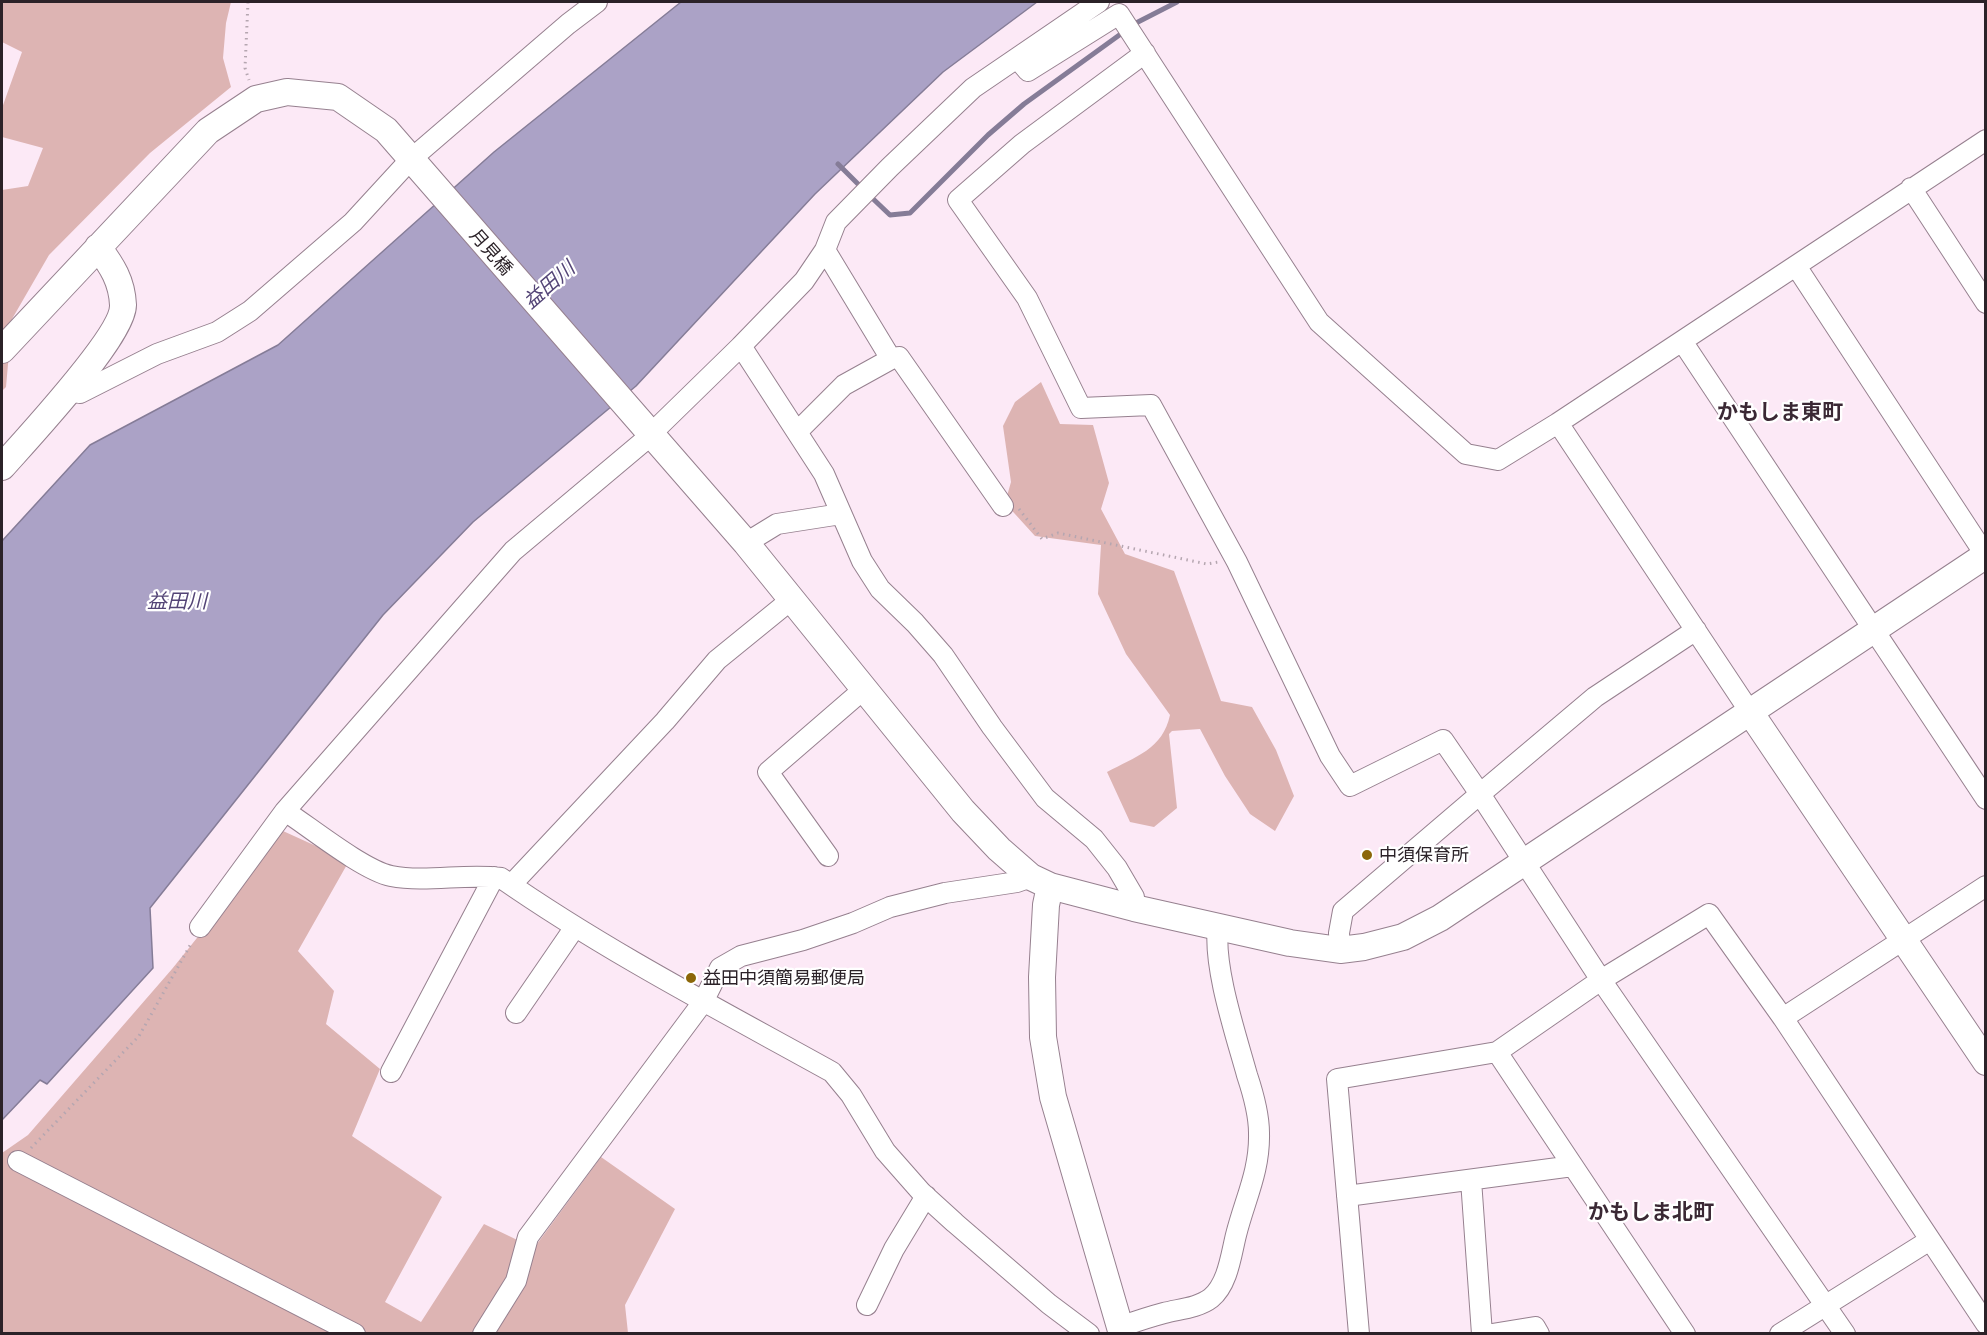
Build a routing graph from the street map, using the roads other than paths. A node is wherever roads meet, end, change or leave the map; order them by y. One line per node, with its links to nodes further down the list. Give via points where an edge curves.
1 (597, 2): 6 (street)
2 (1099, 2): 4 (street)
3 (1145, 53): 4 (street, via 1119,14 1028,71); 17 (street, via 1319,322 1466,454 1498,460); 31 (street, via 1022,144 958,200 1027,298 1081,408 1151,405 1234,558 1330,756 1350,786 1443,740)
4 (1017, 58): 9 (street, via 973,88 890,167 836,222)
5 (1986, 140): 7 (street)
6 (414, 164): 8 (street, 月見橋, via 386,130 338,97 287,92 256,99 208,131); 16 (street, via 250,311 217,332 157,354 80,393); 24 (street, 月見橋)
7 (1911, 188): 10 (street); 11 (street)
8 (98, 247): 14 (street); 16 (street, via 118,275 123,308 113,333)
9 (825, 250): 13 (street, via 804,281); 15 (street)
10 (1796, 266): 12 (street); 25 (street)
11 (1986, 303)
12 (1682, 341): 17 (street); 28 (street)
13 (741, 346): 18 (street); 19 (street)
14 (2, 350)
15 (891, 358): 19 (street, via 844,385); 22 (street, via 899,357)
16 (68, 391): 21 (street)
17 (1558, 423): 27 (street)
18 (659, 426)
19 (797, 432): 23 (street, via 824,474)
20 (644, 441): 33 (street, via 513,551)
21 (2, 467)
22 (1002, 506)
23 (842, 514): 24 (street, via 777,524); 39 (street, via 862,561 880,589 943,655 1045,798 1094,839 1134,897)
24 (746, 543): 26 (street, 月見橋)
25 (1985, 556): 28 (street)
26 (792, 599): 29 (street, 月見橋); 36 (street, via 717,660 665,721)
27 (1696, 630): 30 (street); 31 (street, via 1595,697)
28 (1873, 630): 30 (street); 32 (street)
29 (864, 689): 34 (street, via 768,772); 37 (street, 月見橋, via 963,811 999,849)
30 (1750, 712): 35 (street); 43 (street)
31 (1480, 794): 35 (street); 44 (street, via 1343,911)
32 (1986, 799)
33 (285, 811): 36 (street, via 361,862 389,875); 40 (street)
34 (828, 856)
35 (1525, 862): 44 (street, via 1440,918 1403,937); 45 (street)
36 (503, 881): 41 (street); 51 (street)
37 (1041, 881): 39 (street); 46 (street, via 945,893 890,907 803,940 741,956 720,968); 62 (street, via 1046,905 1043,1037 1053,1097)
38 (1986, 886): 43 (street)
39 (1134, 908): 42 (street)
40 (201, 927)
41 (575, 927): 46 (street); 47 (street)
42 (1218, 927): 44 (street); 62 (street, via 1220,967 1256,1106 1259,1132 1255,1175 1219,1289 1198,1305 1166,1312)
43 (1903, 940): 48 (street); 50 (street)
44 (1340, 950)
45 (1601, 980): 48 (street, via 1709,914); 49 (street); 59 (street)
46 (703, 1002): 55 (street, via 832,1072 885,1151); 64 (street, via 528,1237 516,1281)
47 (516, 1013)
48 (1783, 1018): 57 (street)
49 (1497, 1052): 53 (street); 56 (street, via 1337,1079)
50 (1986, 1062)
51 (391, 1072)
52 (18, 1161): 63 (street)
53 (1573, 1166): 54 (street); 70 (street)
54 (1471, 1180): 56 (street); 67 (street)
55 (926, 1196): 60 (street); 65 (street)
56 (1347, 1196): 66 (street)
57 (1930, 1240): 58 (street); 59 (street)
58 (1980, 1302): 61 (street)
59 (1827, 1304): 71 (street); 72 (street)
60 (867, 1305)
61 (1986, 1324)
62 (1121, 1330)
63 (355, 1334)
64 (483, 1334)
65 (1089, 1334)
66 (1359, 1334)
67 (1482, 1334)
68 (1492, 1334): 69 (street, via 1534,1328)
69 (1539, 1334)
70 (1685, 1334)
71 (1780, 1334)
72 (1845, 1334)

